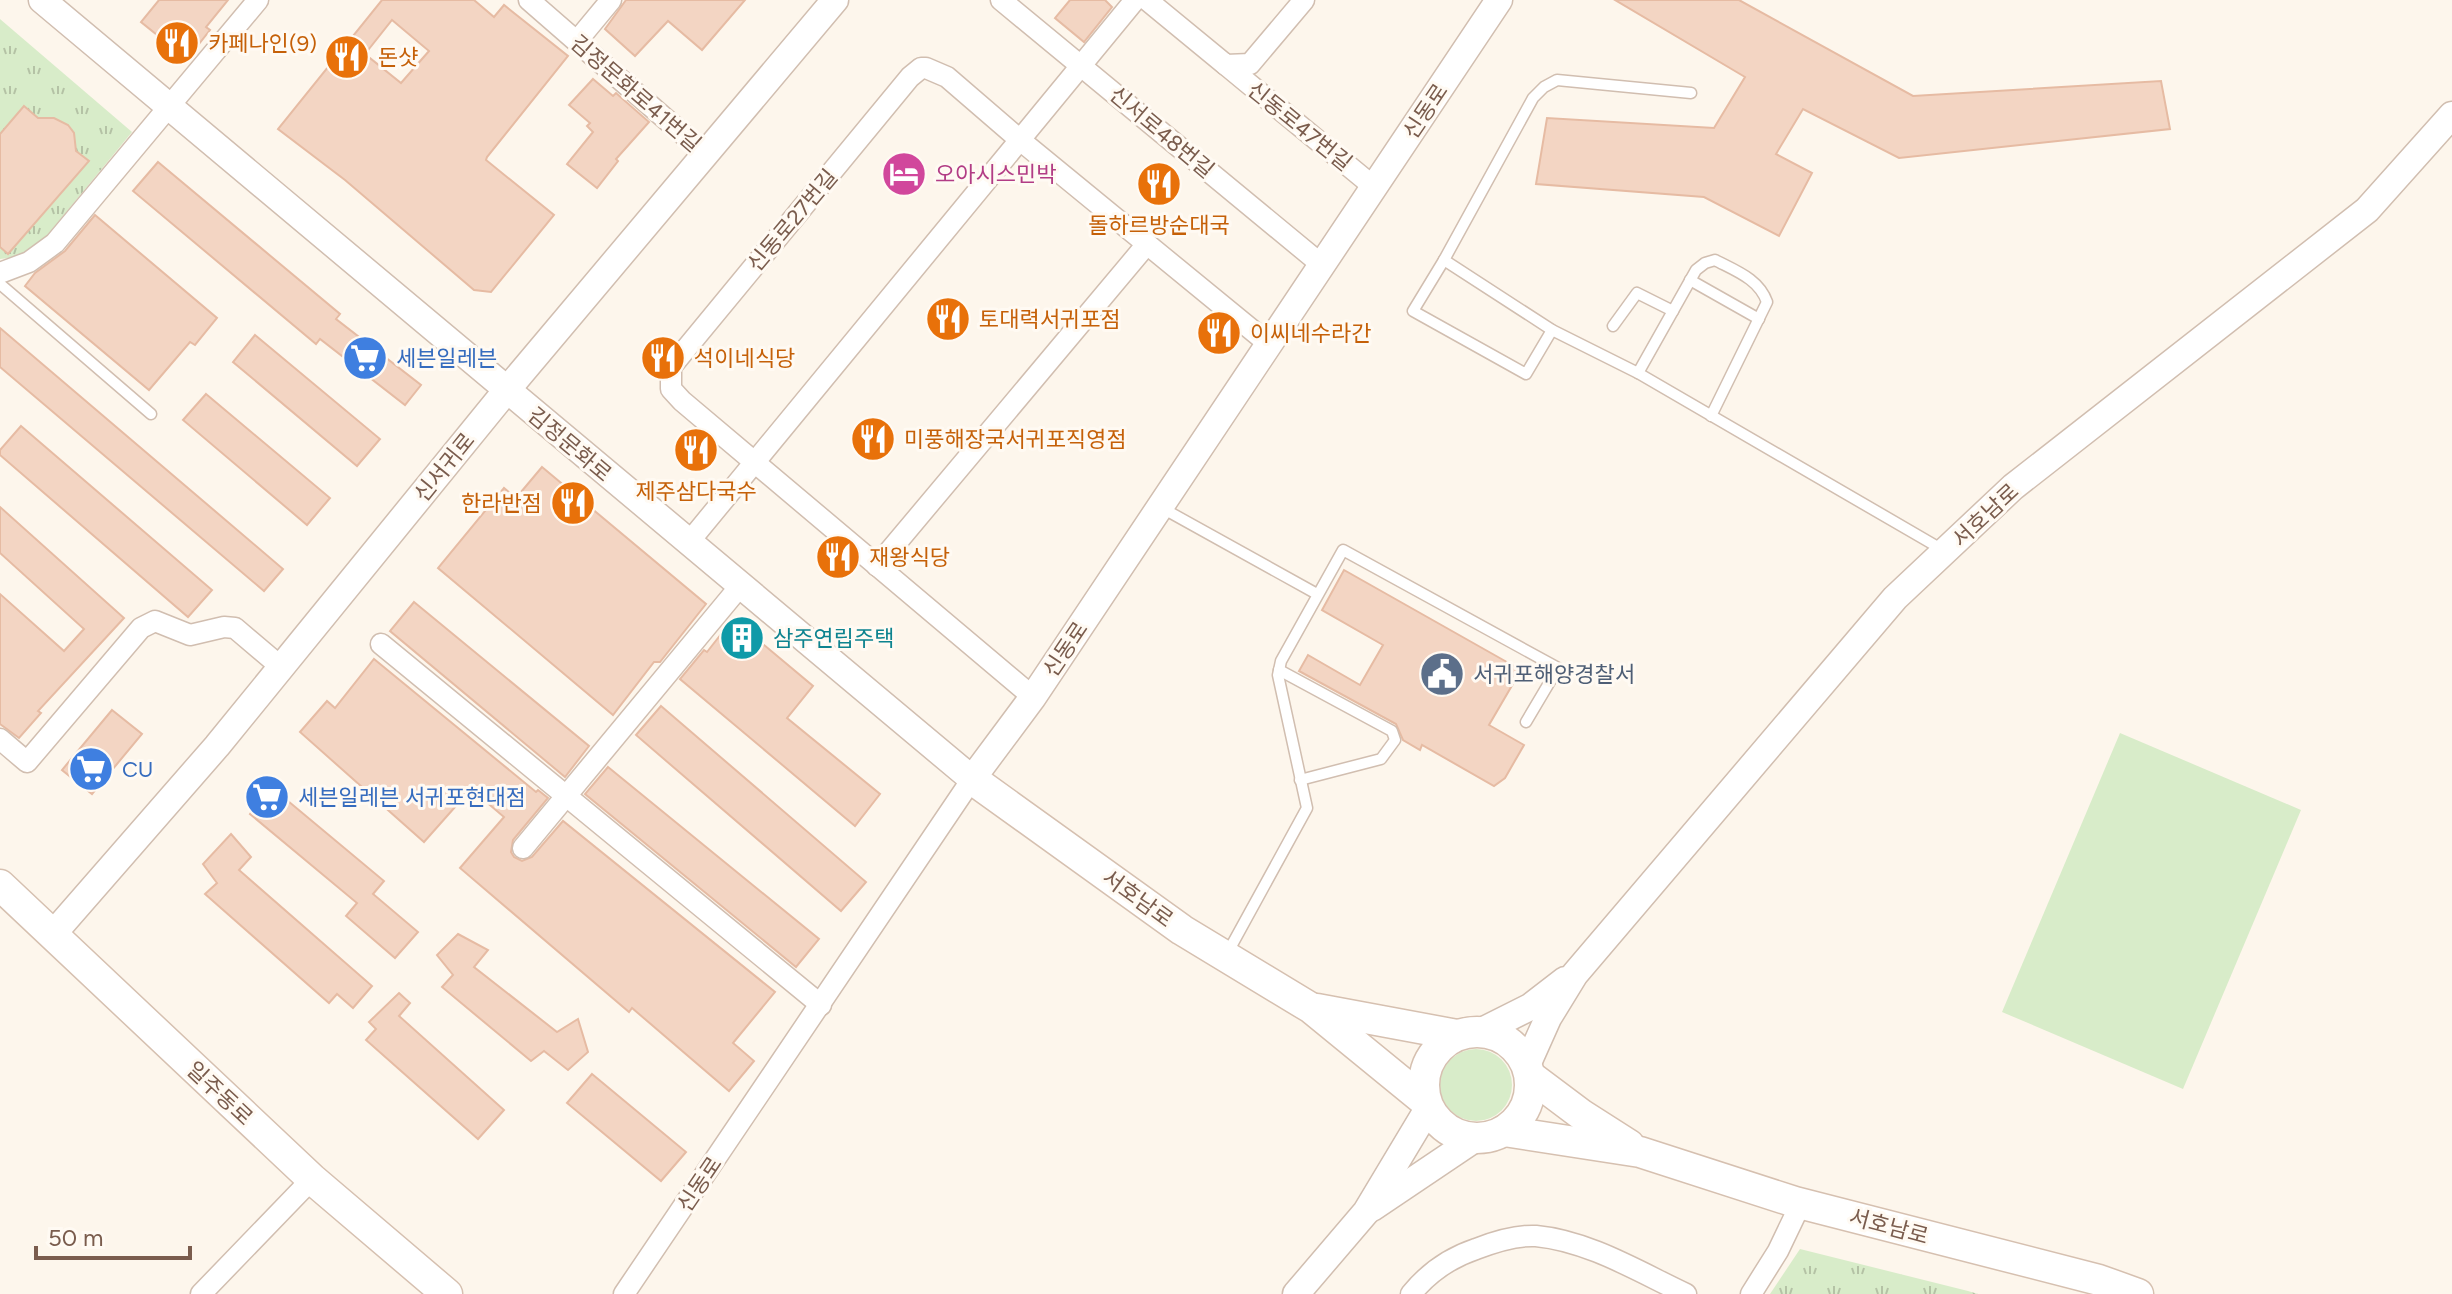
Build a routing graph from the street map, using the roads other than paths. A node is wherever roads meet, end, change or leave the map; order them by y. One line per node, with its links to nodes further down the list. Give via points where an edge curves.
1 (42, 0): 15 (street, 김정문화로)
2 (258, 0): 15 (street)
3 (529, 0): 11 (street, 김정문화로41번길)
4 (611, 0): 11 (street)
5 (835, 0): 18 (street, 신서귀로)
6 (1001, 0): 12 (street, 신서로48번길)
7 (1135, 0): 12 (street)
8 (1147, 0): 13 (street, 신동로47번길)
9 (1304, 0): 13 (street, 신동로47번길, via 1250,64)
10 (1499, 0): 19 (street, 신동로)
11 (577, 41): 18 (street, 김정문화로41번길)
12 (1081, 65): 17 (street); 22 (street, 신서로48번길)
13 (1226, 65): 19 (street, 신동로47번길)
14 (1691, 93): 21 (lane, via 1557,80 1544,87 1533,98)
15 (169, 106): 23 (street, via 55,243 29,262); 32 (street, 김정문화로)
16 (2452, 115): 38 (street, 서호남로, via 2367,210 2013,487)
17 (1020, 140): 20 (street, 신동로27번길); 35 (street); 35 (street, 신동로27번길, via 947,77 921,68 676,360 671,389)
18 (707, 155): 32 (street, 신서귀로)
19 (1374, 187): 22 (street, 신동로)
20 (1147, 244): 30 (street, 신동로27번길); 39 (street)
21 (1444, 260): 29 (lane); 29 (lane, via 1413,311 1526,374)
22 (1322, 265): 30 (street, 신동로)
23 (0, 273)
24 (1690, 280): 26 (lane); 27 (lane); 27 (lane, via 1715,260 1753,280 1767,302)
25 (0, 284): 33 (lane)
26 (1673, 311): 28 (lane, via 1637,293); 31 (lane)
27 (1759, 319): 34 (lane)
28 (1613, 326)
29 (1552, 330): 31 (lane)
30 (1269, 344): 36 (street, 신동로)
31 (1638, 373): 34 (lane)
32 (506, 391): 37 (street, 김정문화로); 43 (street, 신서귀로)
33 (151, 414)
34 (1711, 416): 38 (lane)
35 (755, 464): 37 (street); 39 (street, 신동로27번길)
36 (1160, 507): 41 (lane); 45 (street, 신동로)
37 (689, 542): 40 (street, 김정문화로)
38 (1945, 551): 55 (street, 서호남로, via 1895,598)
39 (877, 566): 45 (street, 신동로27번길)
40 (741, 585): 48 (street, 김정문화로); 50 (street)
41 (1317, 594): 44 (lane); 46 (lane, via 1343,550 1558,668)
42 (381, 644): 50 (street)
43 (281, 667): 47 (street, via 235,628 190,635 155,621 141,628 27,762); 53 (street, 신서귀로)
44 (1279, 670): 49 (lane); 49 (lane, via 1392,731 1395,740 1381,759)
45 (1033, 697): 48 (street, 신동로)
46 (1526, 722)
47 (0, 739)
48 (972, 779): 54 (main road, 서호남로); 56 (street, 신동로)
49 (1300, 780): 54 (lane, via 1307,808)
50 (567, 796): 51 (street); 56 (street)
51 (523, 848)
52 (0, 885): 53 (main road, 일주동로)
53 (53, 934): 63 (main road, 일주동로)
54 (1225, 957): 57 (main road, 서호남로)
55 (1575, 974): 58 (street, via 1530,1007); 59 (street, via 1548,1018)
56 (821, 1005): 68 (street, 신동로)
57 (1311, 1008): 58 (main road); 60 (main road)
58 (1469, 1033): 59 (main road, via 1509,1042); 60 (main road, via 1439,1047 1429,1062 1424,1084)
59 (1528, 1070): 61 (main road, via 1527,1105 1517,1120); 62 (main road, via 1582,1115)
60 (1428, 1104): 61 (main road, via 1448,1129 1464,1136); 65 (street)
61 (1490, 1134): 62 (main road); 65 (street)
62 (1640, 1152): 64 (main road, 서호남로)
63 (312, 1179): 66 (street); 67 (main road, 일주동로)
64 (1801, 1203): 72 (street); 73 (main road, 서호남로)
65 (1366, 1212): 69 (street)
66 (201, 1294)
67 (447, 1294)
68 (624, 1294)
69 (1296, 1294)
70 (1411, 1294): 71 (street, via 1454,1257 1493,1242 1534,1236 1583,1246)
71 (1686, 1294)
72 (1751, 1294)
73 (2138, 1294)

